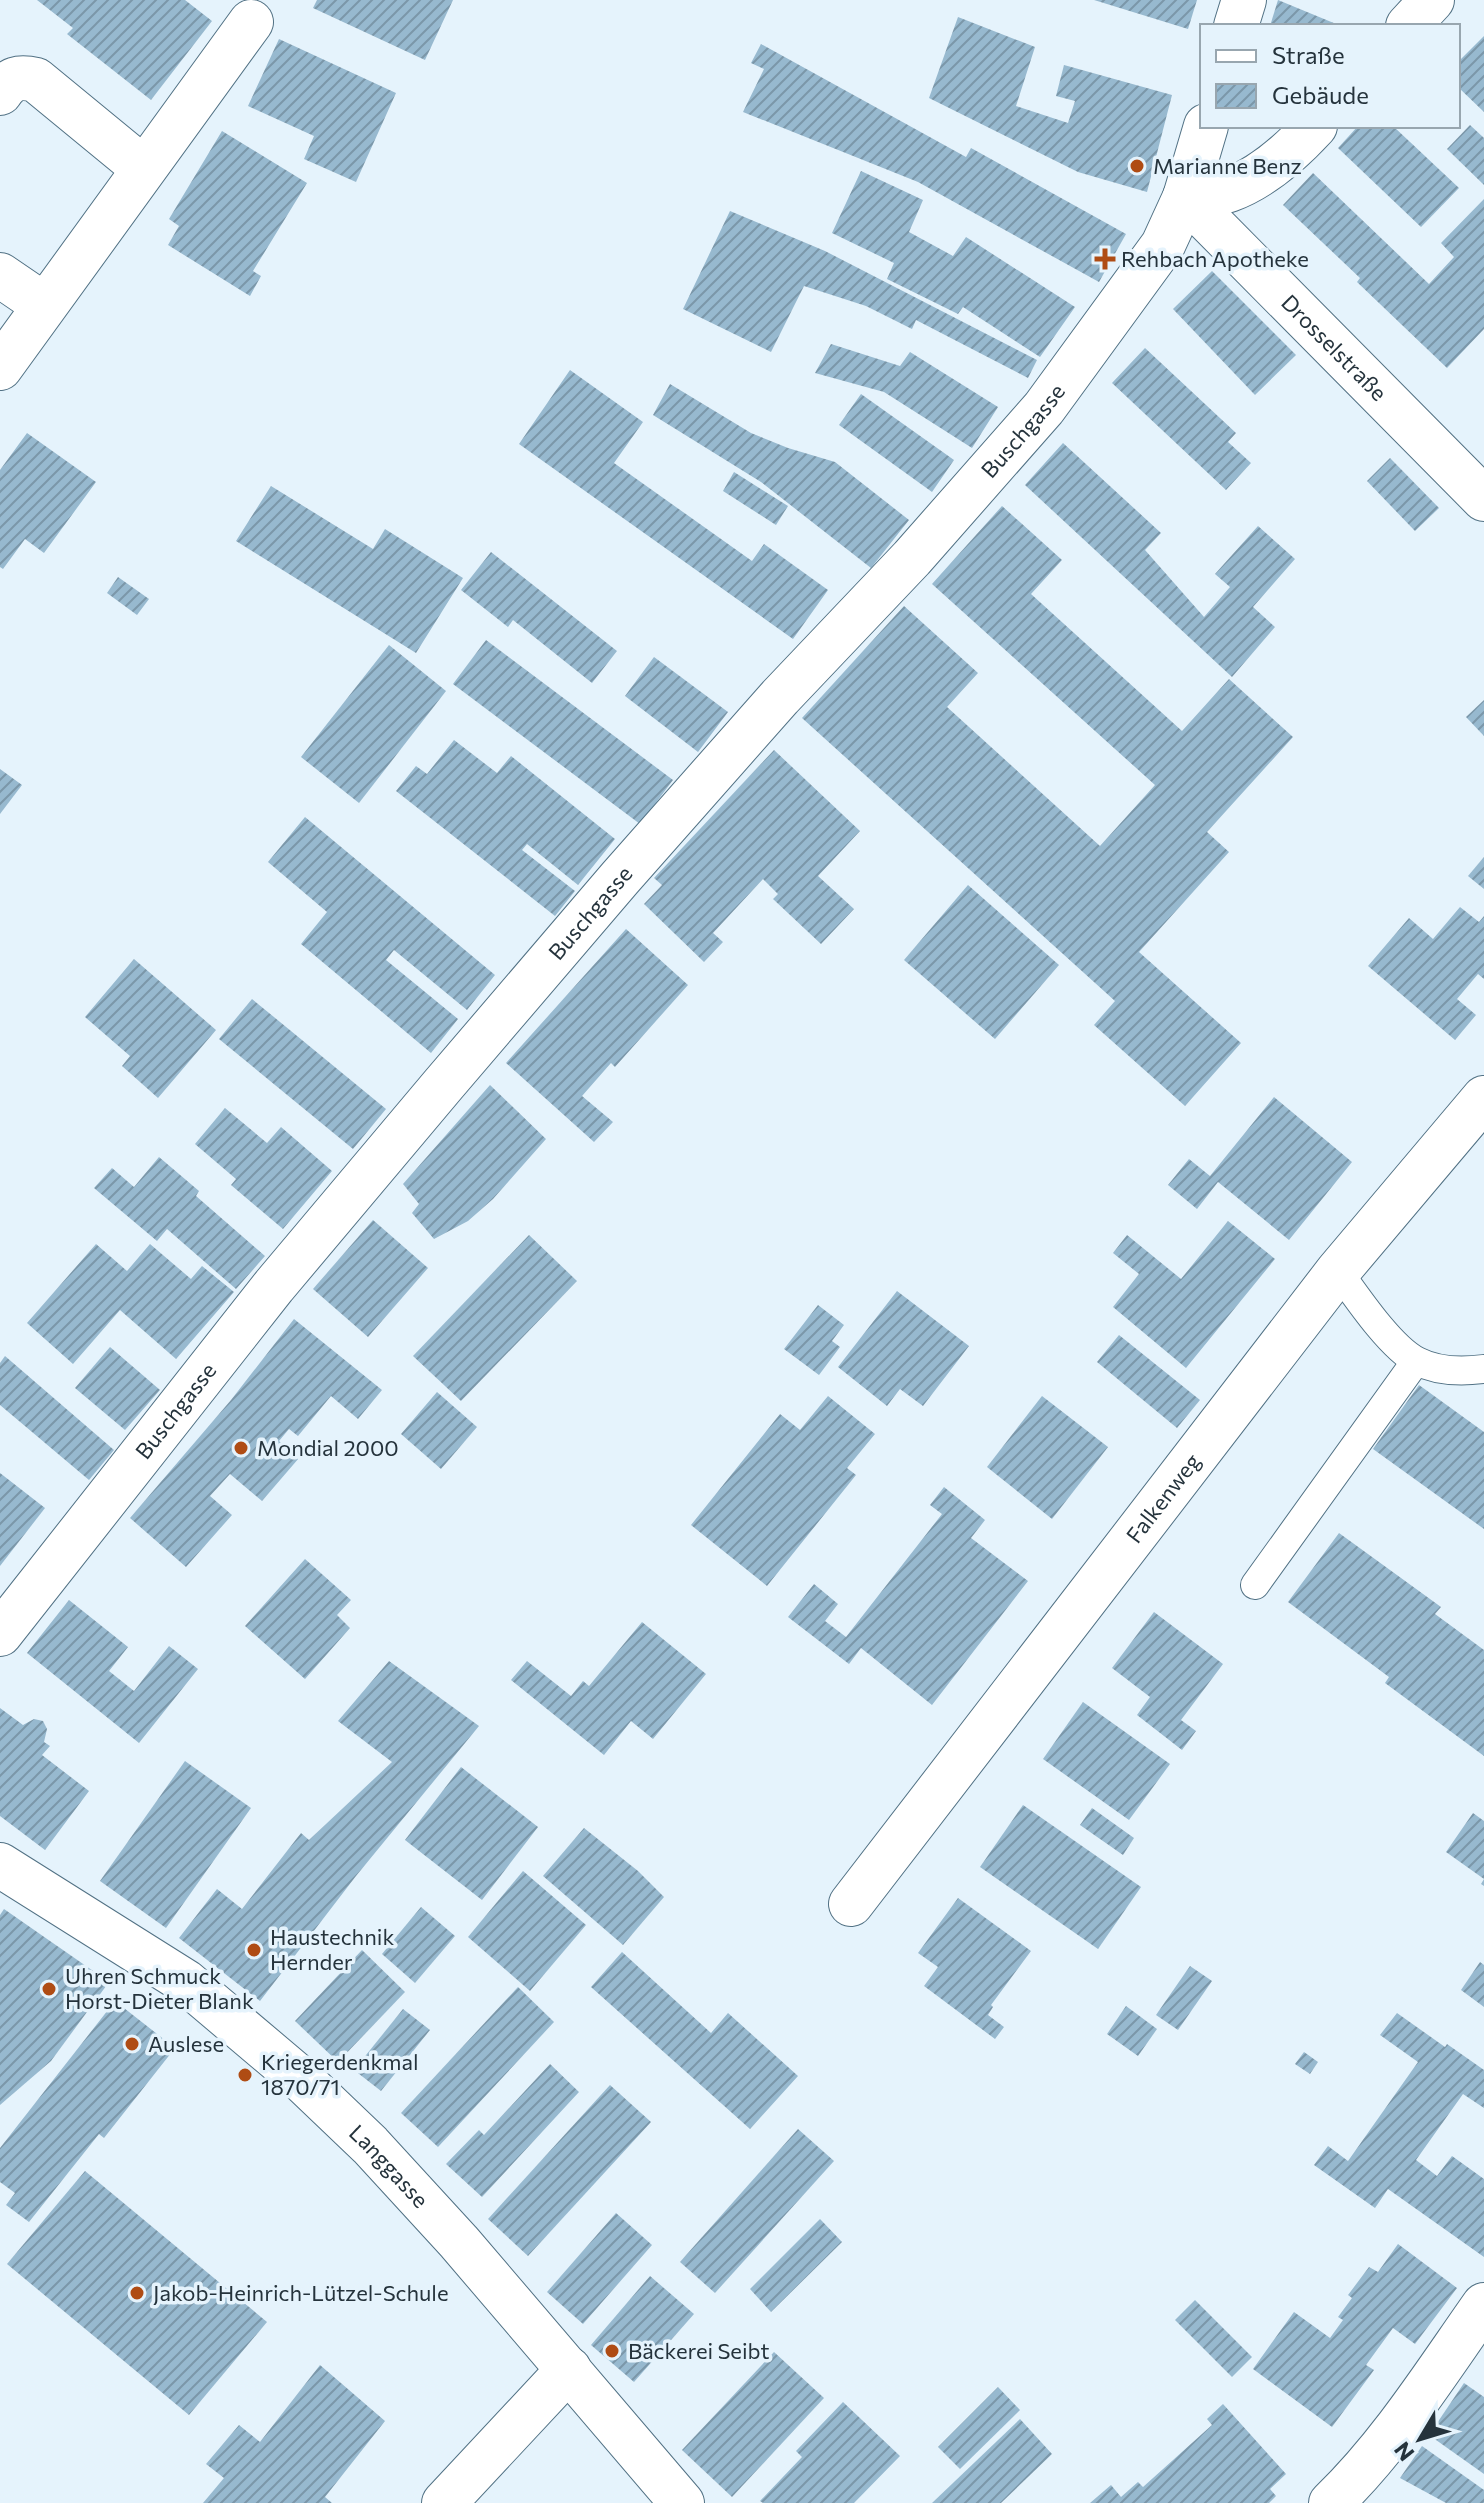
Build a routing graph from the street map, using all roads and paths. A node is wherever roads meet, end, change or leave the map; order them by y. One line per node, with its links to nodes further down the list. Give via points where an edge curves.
1 (1244, 0): 4 (street)
2 (1432, 0): 5 (street)
3 (251, 22): 9 (street)
4 (1237, 24)
5 (1410, 24)
6 (0, 93): 9 (street, via 21,76 36,80)
7 (1205, 128): 10 (street, Buschgasse)
8 (1313, 128): 10 (street, via 1297,146 1228,191)
9 (143, 168): 12 (street)
10 (1185, 197): 14 (street, Drosselstraße); 20 (street, Buschgasse, via 1163,245 1044,408 780,697 443,1085 274,1286)
11 (0, 275): 12 (street)
12 (44, 305): 13 (street)
13 (0, 368)
14 (1484, 499)
15 (1484, 1098): 16 (street, Falkenweg)
16 (1338, 1271): 17 (lane, via 1379,1326); 22 (street, Falkenweg)
17 (1416, 1361): 18 (lane, via 1455,1372); 19 (lane)
18 (1484, 1369)
19 (1255, 1585)
20 (0, 1634)
21 (0, 1865): 24 (street, Langgasse, via 186,1982 292,2071 370,2145)
22 (851, 1904)
23 (1484, 2305): 27 (street, via 1400,2426)
24 (569, 2369): 25 (street); 26 (street, Langgasse)
25 (444, 2503)
26 (682, 2503)
27 (1331, 2503)

